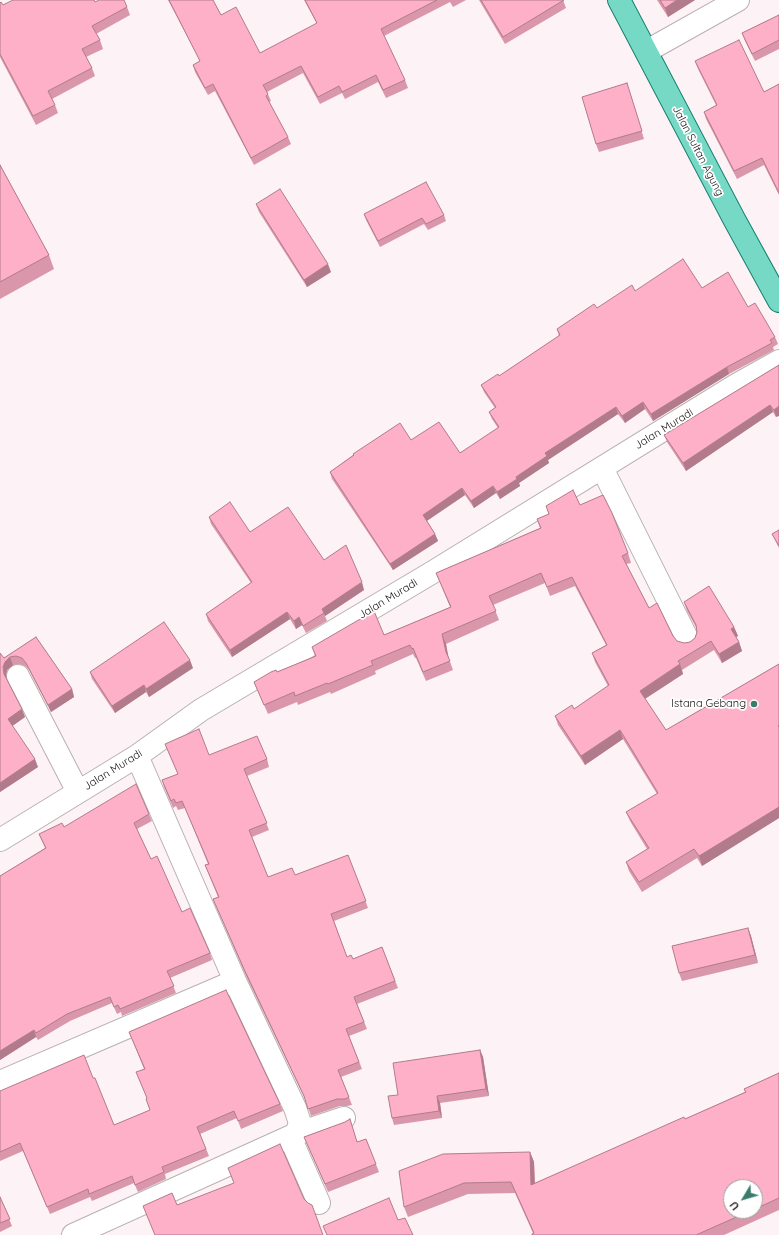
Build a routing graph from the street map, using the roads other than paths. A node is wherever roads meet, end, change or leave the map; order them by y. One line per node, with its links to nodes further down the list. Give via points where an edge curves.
1 (619, 0): 3 (main road, Jalan Sultan Agung)
2 (738, 0): 3 (street)
3 (647, 51): 4 (main road, Jalan Sultan Agung)
4 (779, 301)
5 (779, 361): 6 (street, Jalan Muradi)
6 (602, 468): 7 (street); 9 (street, Jalan Muradi, via 202,710)
7 (688, 640)
8 (18, 676): 10 (street)
9 (137, 756): 10 (street, Jalan Muradi); 12 (street)
10 (78, 792): 11 (street, Jalan Muradi)
11 (0, 840)
12 (235, 981): 13 (street); 15 (street, via 295,1108 300,1123)
13 (0, 1082)
14 (344, 1118): 15 (street)
15 (293, 1136): 16 (street); 17 (street)
16 (319, 1203)
17 (73, 1235)

